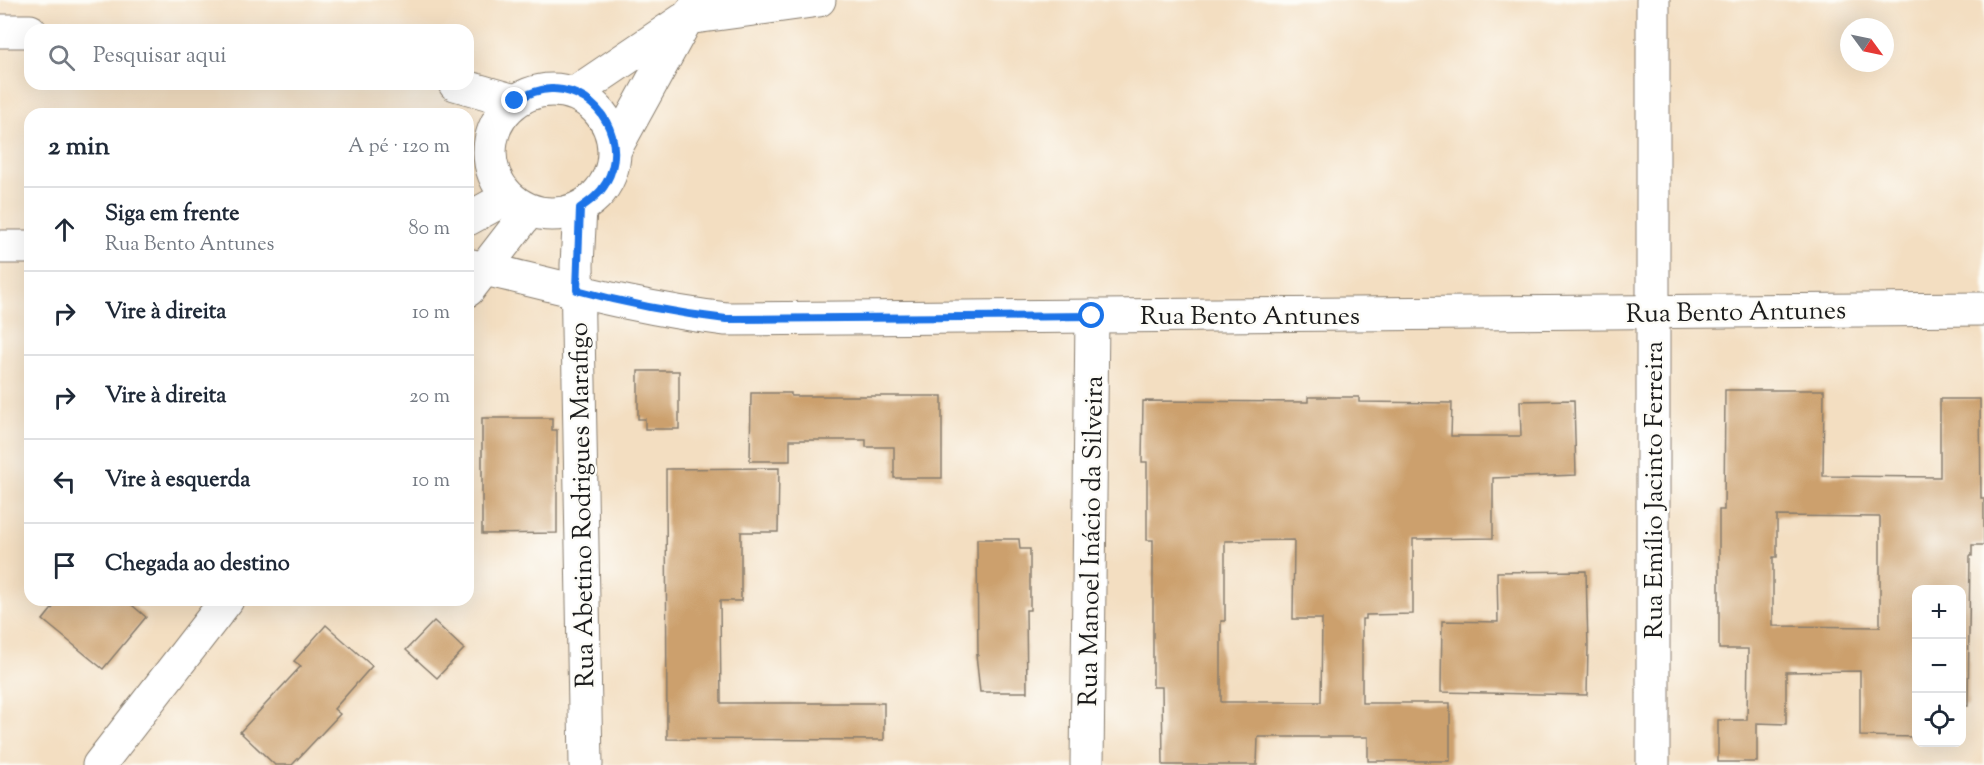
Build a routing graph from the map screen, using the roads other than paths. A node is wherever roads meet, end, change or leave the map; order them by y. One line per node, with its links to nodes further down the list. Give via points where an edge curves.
1 (819, 0): 3 (street)
2 (1653, 0): 18 (street, Rua Emílio Jacinto Ferreira)
3 (694, 9): 7 (street); 9 (street)
4 (0, 31): 5 (street)
5 (24, 31)
6 (474, 90): 8 (street)
7 (575, 93): 8 (street, via 555,89 534,91); 9 (street, via 603,115)
8 (515, 101): 10 (street, via 500,116 491,136 490,158 495,179)
9 (615, 149): 11 (street, via 606,184)
10 (519, 204): 11 (street, via 546,215); 12 (street); 15 (street)
11 (580, 208): 16 (street, Rua Abetino Rodrigues Marafigo)
12 (474, 217)
13 (0, 247): 14 (street)
14 (24, 247)
15 (474, 275): 16 (street, Rua Bento Antunes)
16 (577, 290): 19 (street, Rua Bento Antunes, via 675,313 726,319); 22 (street, Rua Abetino Rodrigues Marafigo)
17 (1984, 309): 18 (street, Rua Bento Antunes)
18 (1653, 312): 19 (street, Rua Bento Antunes); 24 (street, Rua Emílio Jacinto Ferreira)
19 (1092, 316): 23 (street, Rua Manoel Inácio da Silveira)
20 (222, 606): 21 (street)
21 (99, 765)
22 (586, 765)
23 (1088, 765)
24 (1653, 765)

